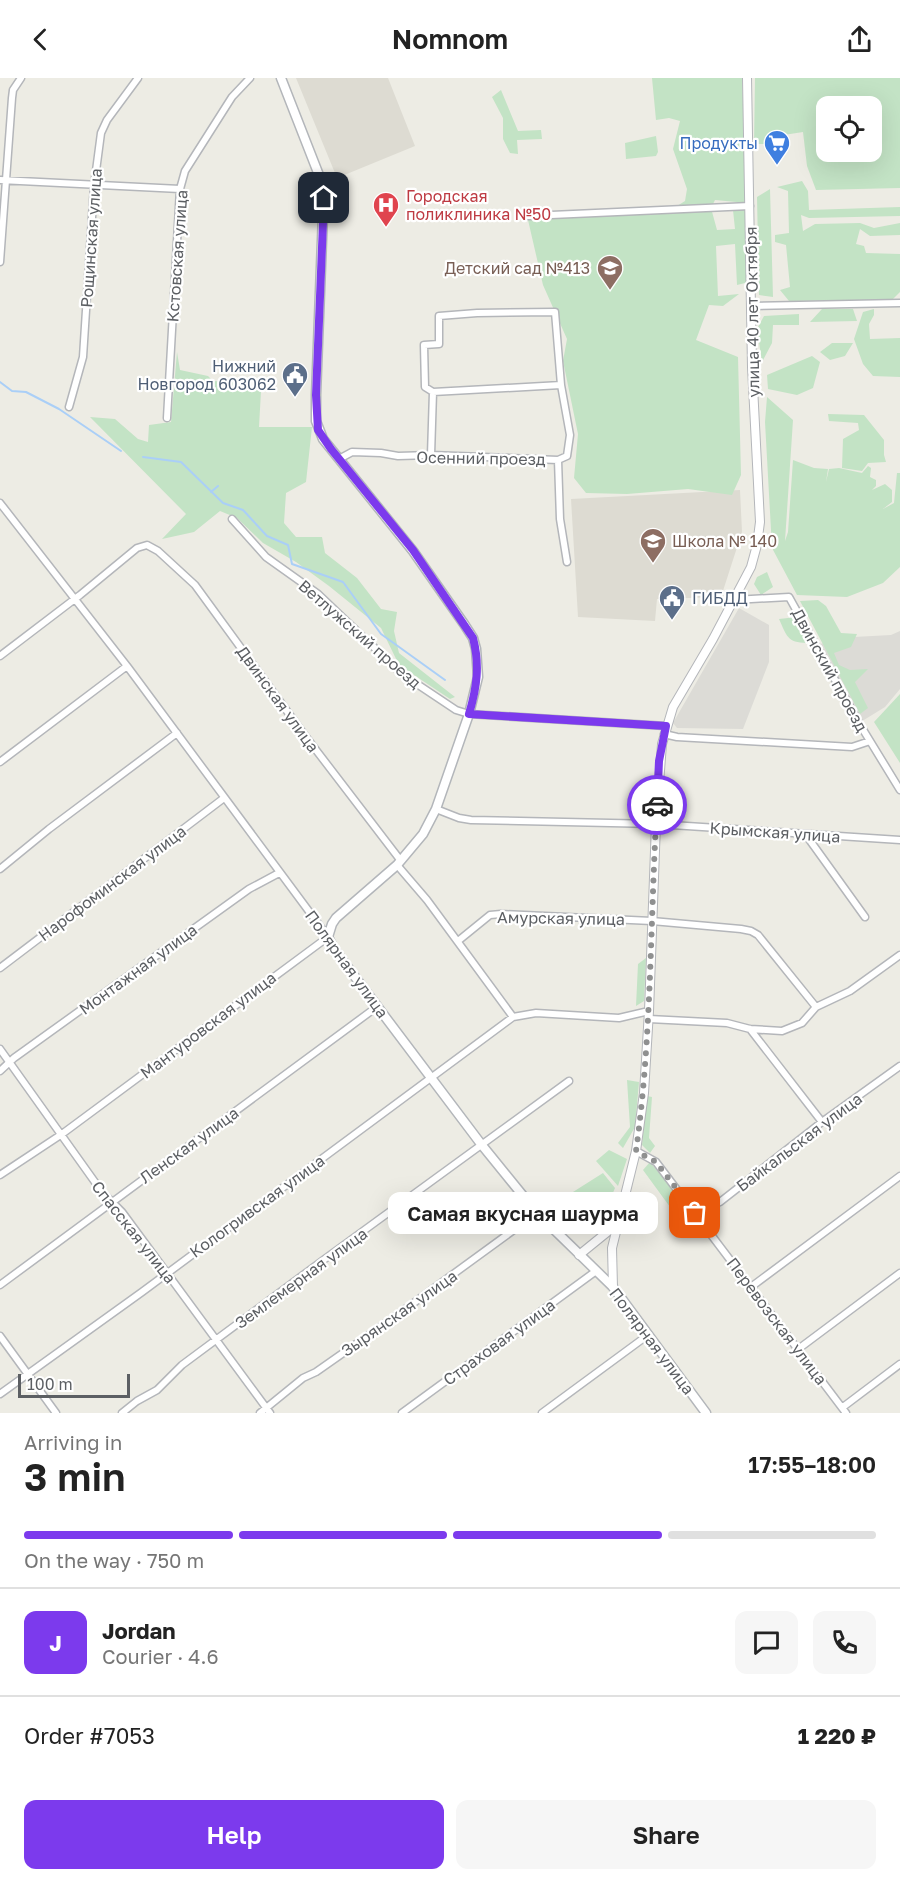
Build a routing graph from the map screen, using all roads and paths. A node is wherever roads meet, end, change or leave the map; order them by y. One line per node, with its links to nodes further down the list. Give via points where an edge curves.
1 (21, 78): 6 (street, via 13,90)
2 (138, 78): 7 (street, Рощинская улица, via 101,133)
3 (250, 78): 8 (street, Кстовская улица, via 214,125 185,171)
4 (280, 78): 19 (main road, Мантуровская улица, via 324,188 316,421)
5 (747, 78): 9 (street, улица 40 лет Октября)
6 (3, 181): 7 (street); 11 (street)
7 (94, 186): 8 (street); 16 (street, Рощинская улица, via 83,357)
8 (180, 189): 17 (street, Кстовская улица)
9 (750, 206): 10 (street); 13 (street, улица 40 лет Октября)
10 (529, 216)
11 (0, 262)
12 (900, 303): 13 (street)
13 (751, 306): 25 (street, улица 40 лет Октября, via 760,522 751,567)
14 (561, 385): 15 (street); 15 (street, via 555,312 477,313 439,316 439,344 424,345 425,387); 20 (street, via 570,435 567,456)
15 (434, 392): 18 (street)
16 (69, 407)
17 (168, 418)
18 (431, 455): 19 (street, Осенний проезд, via 352,452); 20 (street, Осенний проезд)
19 (339, 459): 28 (main road, Мантуровская улица, via 413,550 473,638 478,677)
20 (558, 460): 23 (street, Осенний проезд, via 560,519)
21 (0, 503): 24 (street, Полярная улица)
22 (232, 519): 28 (street, Ветлужский проезд, via 266,557 318,594 402,674 456,710)
23 (567, 562)
24 (74, 600): 26 (street); 27 (street, Полярная улица); 39 (street, Двинская улица, via 137,548 147,545 158,551 195,585)
25 (734, 600): 29 (street, улица 40 лет Октября, via 673,707); 31 (street, Двинский проезд, via 789,597)
26 (2, 652)
27 (127, 666): 30 (street, Полярная улица); 32 (street)
28 (469, 714): 29 (street); 35 (main road, Мантуровская улица)
29 (665, 730): 31 (street, via 676,737 852,747); 36 (street, улица 40 лет Октября, via 659,761)
30 (177, 733): 34 (street, Полярная улица); 40 (street)
31 (870, 741): 33 (street, Двинский проезд)
32 (0, 762)
33 (900, 790)
34 (224, 798): 41 (street, Полярная улица); 47 (street, Нарофоминская улица)
35 (436, 809): 36 (street, Крымская улица, via 471,820); 39 (main road, Мантуровская улица, via 423,834)
36 (656, 824): 37 (street, Крымская улица); 43 (street, улица 40 лет Октября)
37 (806, 835): 38 (street, Крымская улица); 42 (street)
38 (900, 840)
39 (399, 863): 44 (main road, Мантуровская улица, via 336,918); 45 (street, Двинская улица)
40 (0, 868)
41 (279, 873): 44 (street, Полярная улица); 54 (street, Монтажная улица, via 249,889)
42 (865, 917)
43 (652, 921): 45 (street, Амурская улица, via 490,915); 49 (street, Амурская улица, via 752,931); 50 (street, улица 40 лет Октября)
44 (328, 937): 48 (main road, Полярная улица); 60 (street, Мантуровская улица)
45 (458, 941): 51 (street, Двинская улица)
46 (899, 958): 49 (street, via 850,991)
47 (0, 968)
48 (378, 1006): 57 (main road, Полярная улица); 65 (street, Ленская улица)
49 (816, 1007): 52 (street, via 792,1028)
50 (649, 1015): 51 (street, via 619,1018 536,1013); 52 (street); 62 (street, улица 40 лет Октября)
51 (513, 1017): 57 (street, Кологривская улица)
52 (750, 1029): 59 (street)
53 (0, 1049): 54 (street, Спасская улица)
54 (10, 1062): 56 (street, Монтажная улица); 60 (street, Спасская улица)
55 (900, 1065): 59 (street, Байкальская улица)
56 (0, 1071)
57 (432, 1078): 61 (main road, Полярная улица); 71 (street, Кологривская улица)
58 (569, 1081): 61 (street, Землемерная улица)
59 (822, 1122): 67 (street, Байкальская улица, via 720,1202)
60 (62, 1134): 63 (street, Мантуровская улица); 65 (street, Спасская улица)
61 (481, 1144): 66 (main road, Полярная улица); 78 (street, Землемерная улица)
62 (636, 1151): 67 (street, Перевозская улица, via 656,1162); 68 (street, улица 40 лет Октября)
63 (0, 1175)
64 (900, 1176): 75 (street)
65 (112, 1202): 71 (street, Спасская улица); 73 (street, Ленская улица)
66 (537, 1213): 69 (main road, Полярная улица); 84 (street, Зырянская улица, via 303,1378)
67 (695, 1213): 75 (street, Перевозская улица)
68 (617, 1224): 69 (street); 74 (street, via 611,1257)
69 (579, 1255): 70 (main road, Полярная улица)
70 (596, 1271): 74 (main road, Полярная улица); 88 (street, Страховая улица)
71 (166, 1272): 78 (street, Спасская улица); 81 (street, Кологривская улица)
72 (900, 1273): 79 (street)
73 (0, 1285)
74 (613, 1287): 76 (main road, Полярная улица)
75 (751, 1287): 79 (street, Перевозская улица)
76 (648, 1335): 89 (street); 90 (main road, Полярная улица)
77 (0, 1336): 81 (street)
78 (215, 1340): 84 (street, Спасская улица); 86 (street, Землемерная улица)
79 (797, 1350): 83 (street, Перевозская улица)
80 (900, 1364): 83 (street)
81 (27, 1374): 82 (street, Кологривская улица); 85 (street)
82 (0, 1394)
83 (845, 1410)
84 (268, 1411): 87 (street, Зырянская улица)
85 (56, 1413)
86 (122, 1413)
87 (260, 1413)
88 (402, 1413)
89 (542, 1413)
90 (706, 1413)

